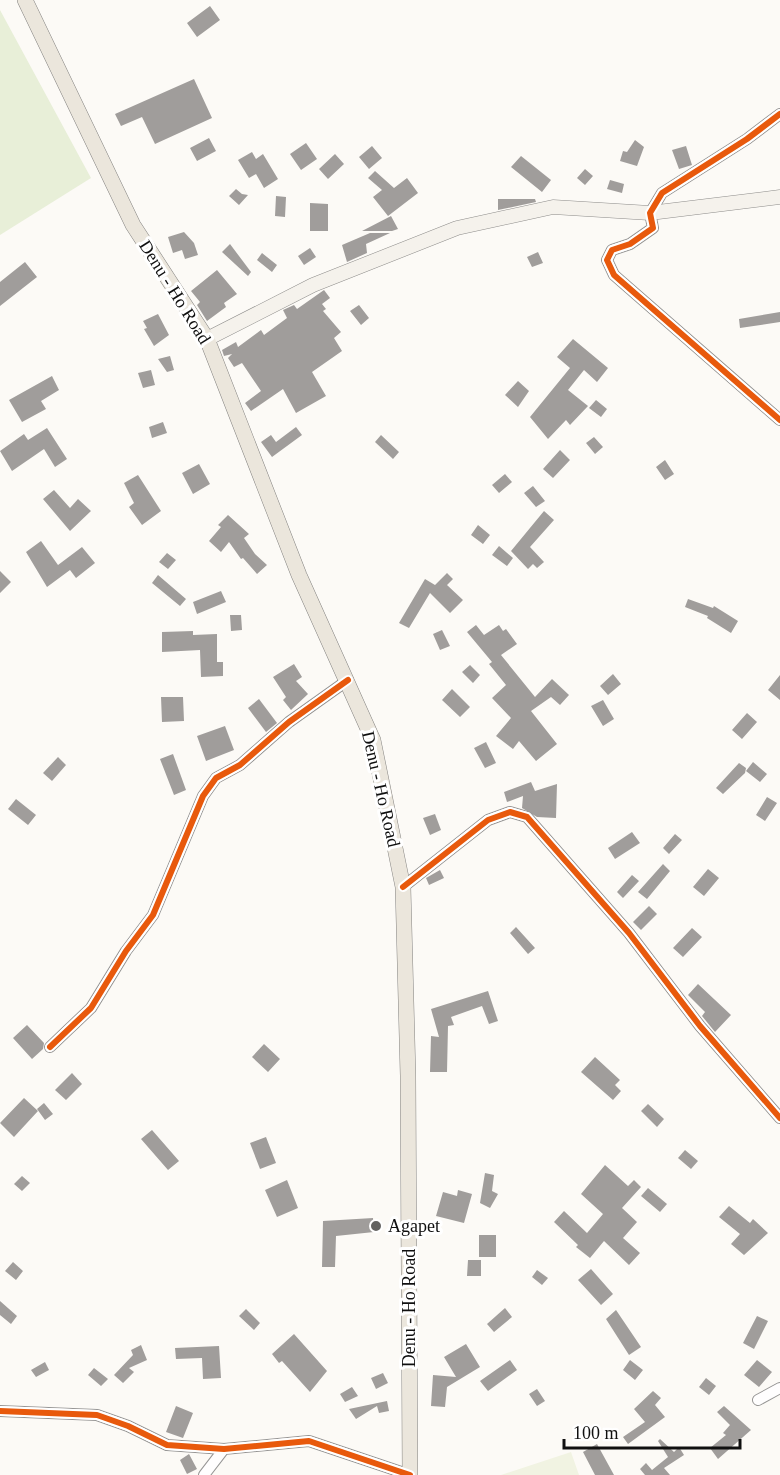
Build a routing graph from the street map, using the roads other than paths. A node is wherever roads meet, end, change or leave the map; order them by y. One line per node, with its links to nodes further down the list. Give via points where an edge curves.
1 (25, 0): 5 (main road, Denu - Ho Road, via 133,225)
2 (780, 114): 4 (street, via 662,193)
3 (780, 197): 4 (main road)
4 (650, 213): 5 (main road, via 553,207 457,228 313,285); 6 (street, via 653,228 630,244 612,250 607,260 614,275)
5 (207, 339): 7 (main road, Denu - Ho Road, via 299,575)
6 (780, 420)
7 (348, 680): 8 (main road, Denu - Ho Road, via 373,740); 9 (street, via 289,722 240,765 216,778 203,796 153,915 91,1008)
8 (403, 887): 10 (street, via 488,820 510,812 527,816 629,933 700,1026); 16 (main road, Denu - Ho Road)
9 (50, 1047)
10 (780, 1118)
11 (780, 1388): 12 (street)
12 (758, 1400)
13 (0, 1411): 14 (street, via 97,1415 167,1445)
14 (224, 1449): 15 (street); 16 (street, via 309,1441)
15 (204, 1475)
16 (410, 1475)

